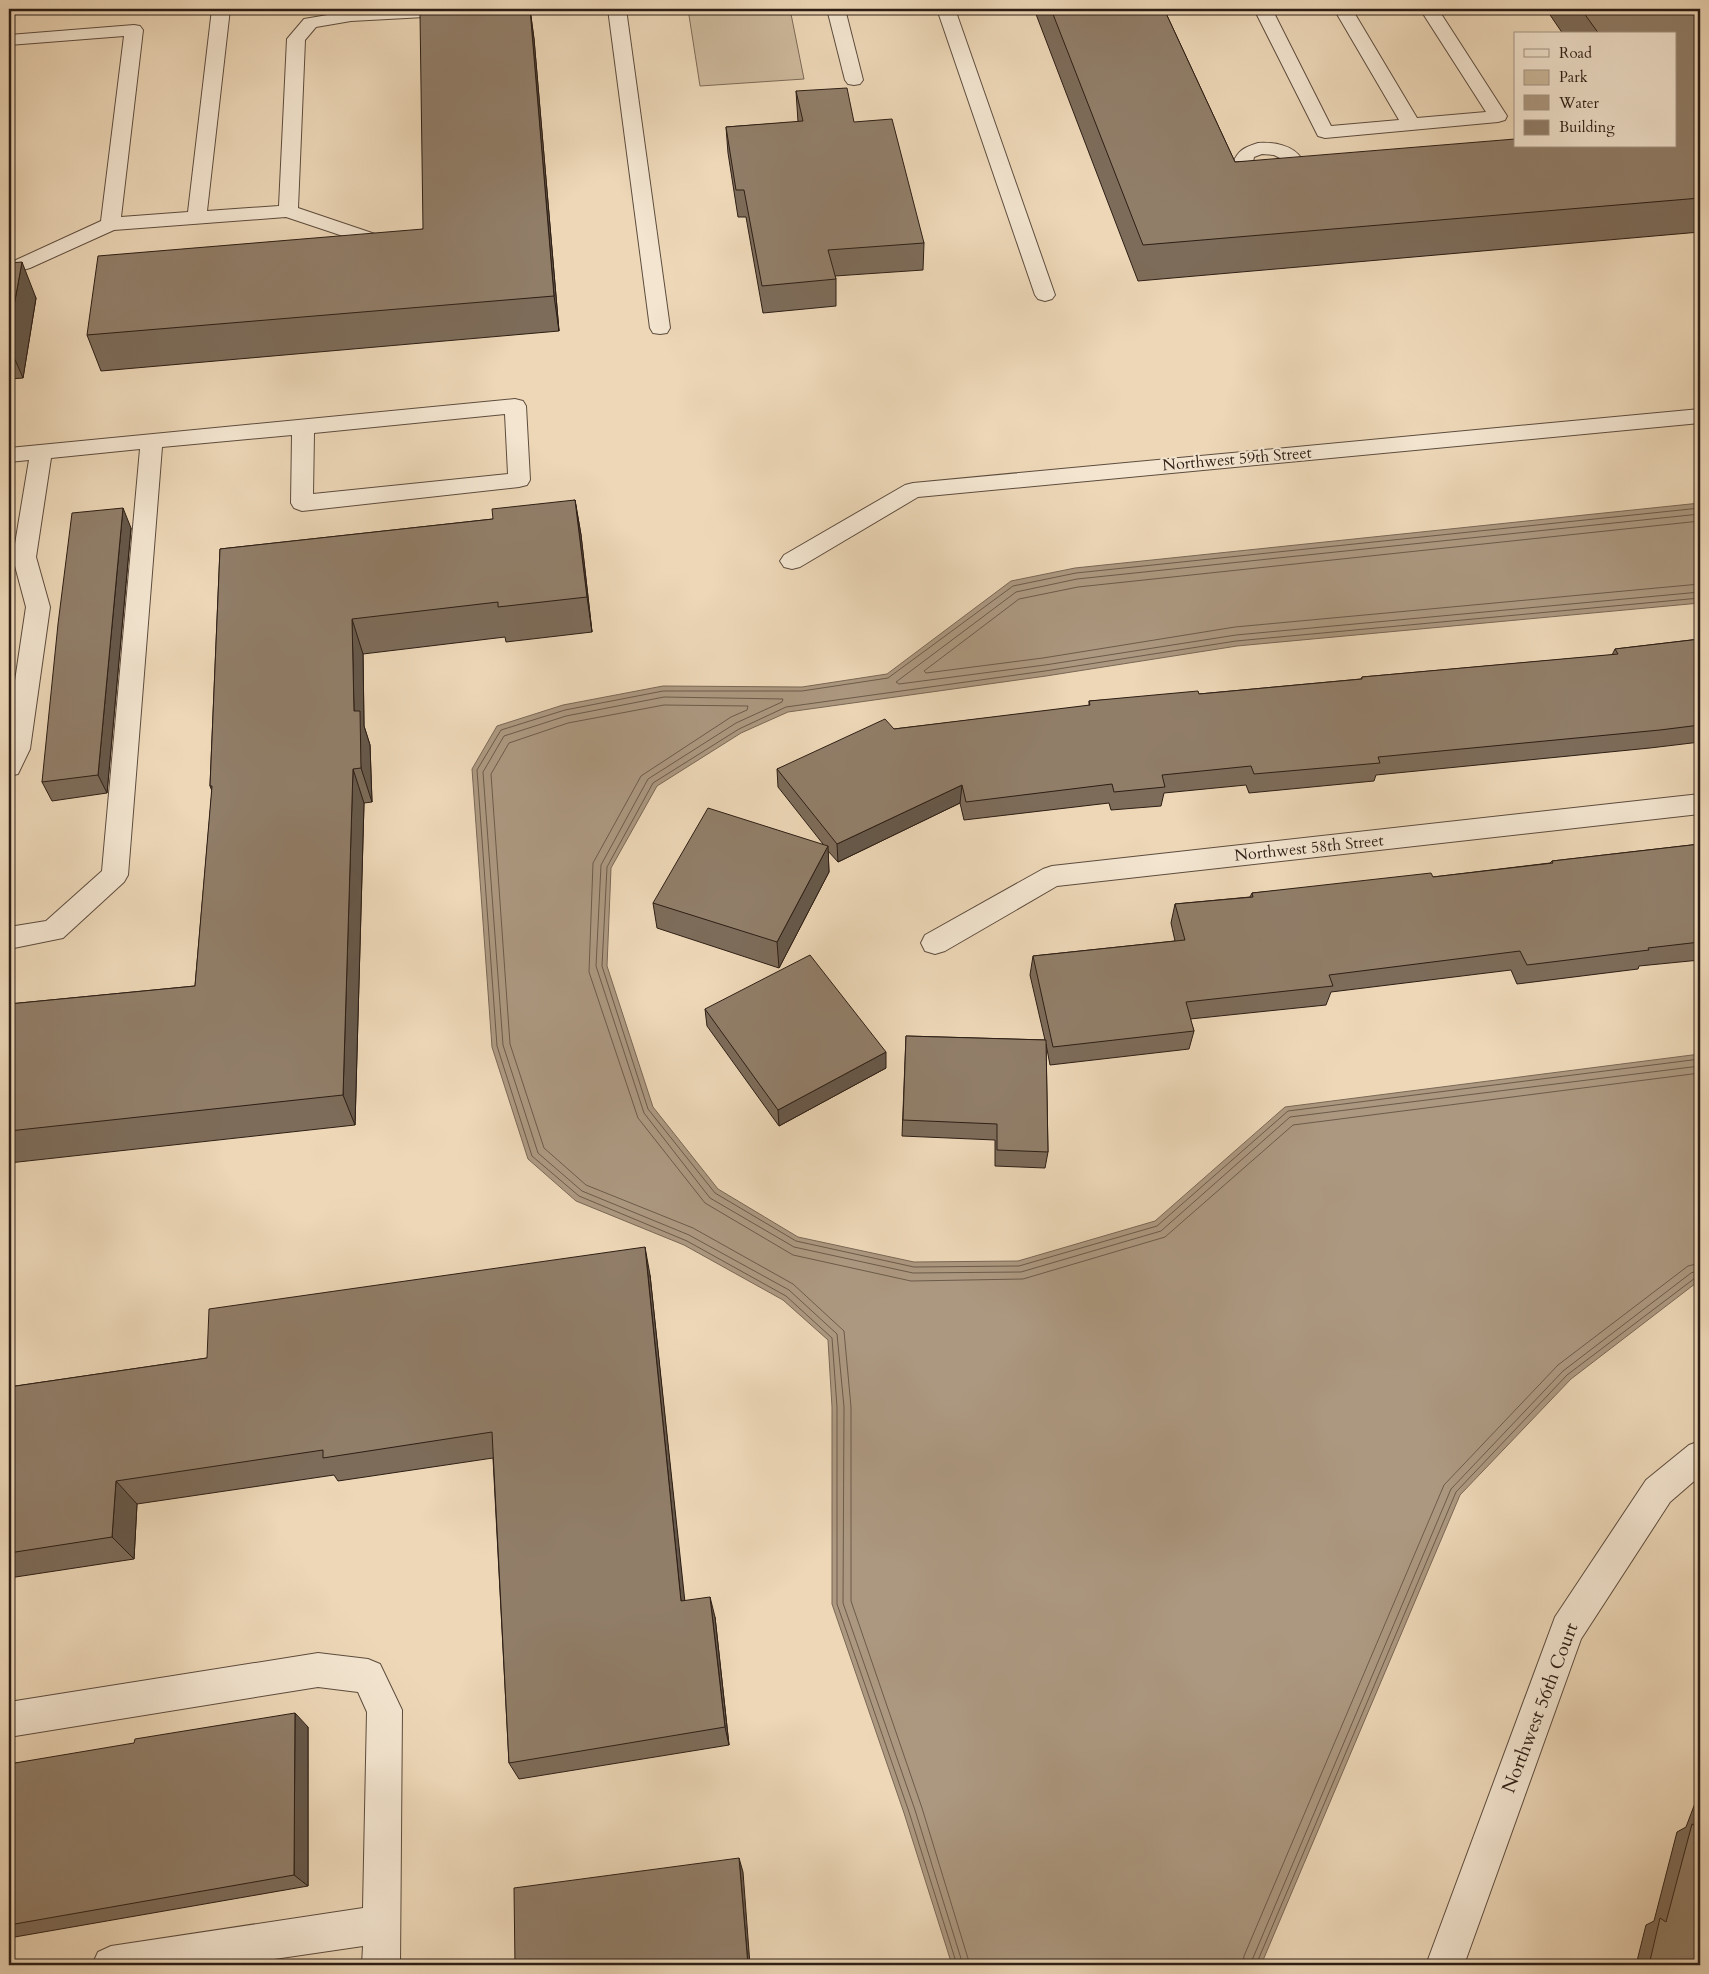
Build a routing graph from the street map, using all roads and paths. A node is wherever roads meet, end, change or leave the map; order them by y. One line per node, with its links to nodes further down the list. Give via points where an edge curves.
1 (221, 9): 13 (street)
2 (480, 9): 12 (street, via 351,16 310,23 296,39)
3 (617, 9): 18 (street)
4 (836, 9): 10 (street)
5 (946, 9): 17 (street)
6 (1263, 9): 11 (street, via 1307,143)
7 (1343, 9): 11 (street)
8 (1429, 9): 11 (street, via 1498,116)
9 (9, 40): 14 (street, via 134,30)
10 (854, 80)
11 (1410, 124)
12 (288, 211): 13 (street); 15 (street)
13 (196, 217): 14 (street)
14 (110, 224): 16 (street)
15 (368, 238)
16 (23, 264)
17 (1044, 294)
18 (660, 328)
19 (1700, 416): 25 (street, Northwest 59th Street, via 913,490)
20 (303, 427): 20 (street, via 515,406 519,480 302,502); 21 (street)
21 (152, 441): 22 (street); 28 (street, via 115,875 53,930)
22 (41, 452): 23 (street); 24 (street)
23 (9, 455)
24 (16, 558): 26 (street, via 38,607 17,749)
25 (792, 561)
26 (9, 767)
27 (1700, 804): 29 (street, Northwest 58th Street, via 1052,876)
28 (9, 938)
29 (935, 943)
30 (1700, 1456): 35 (street, Northwest 56th Court, via 1658,1491 1566,1629)
31 (9, 1719): 32 (street, via 318,1670 368,1676 385,1710)
32 (382, 1924): 33 (street); 34 (street)
33 (111, 1965)
34 (381, 1965)
35 (1445, 1965)

